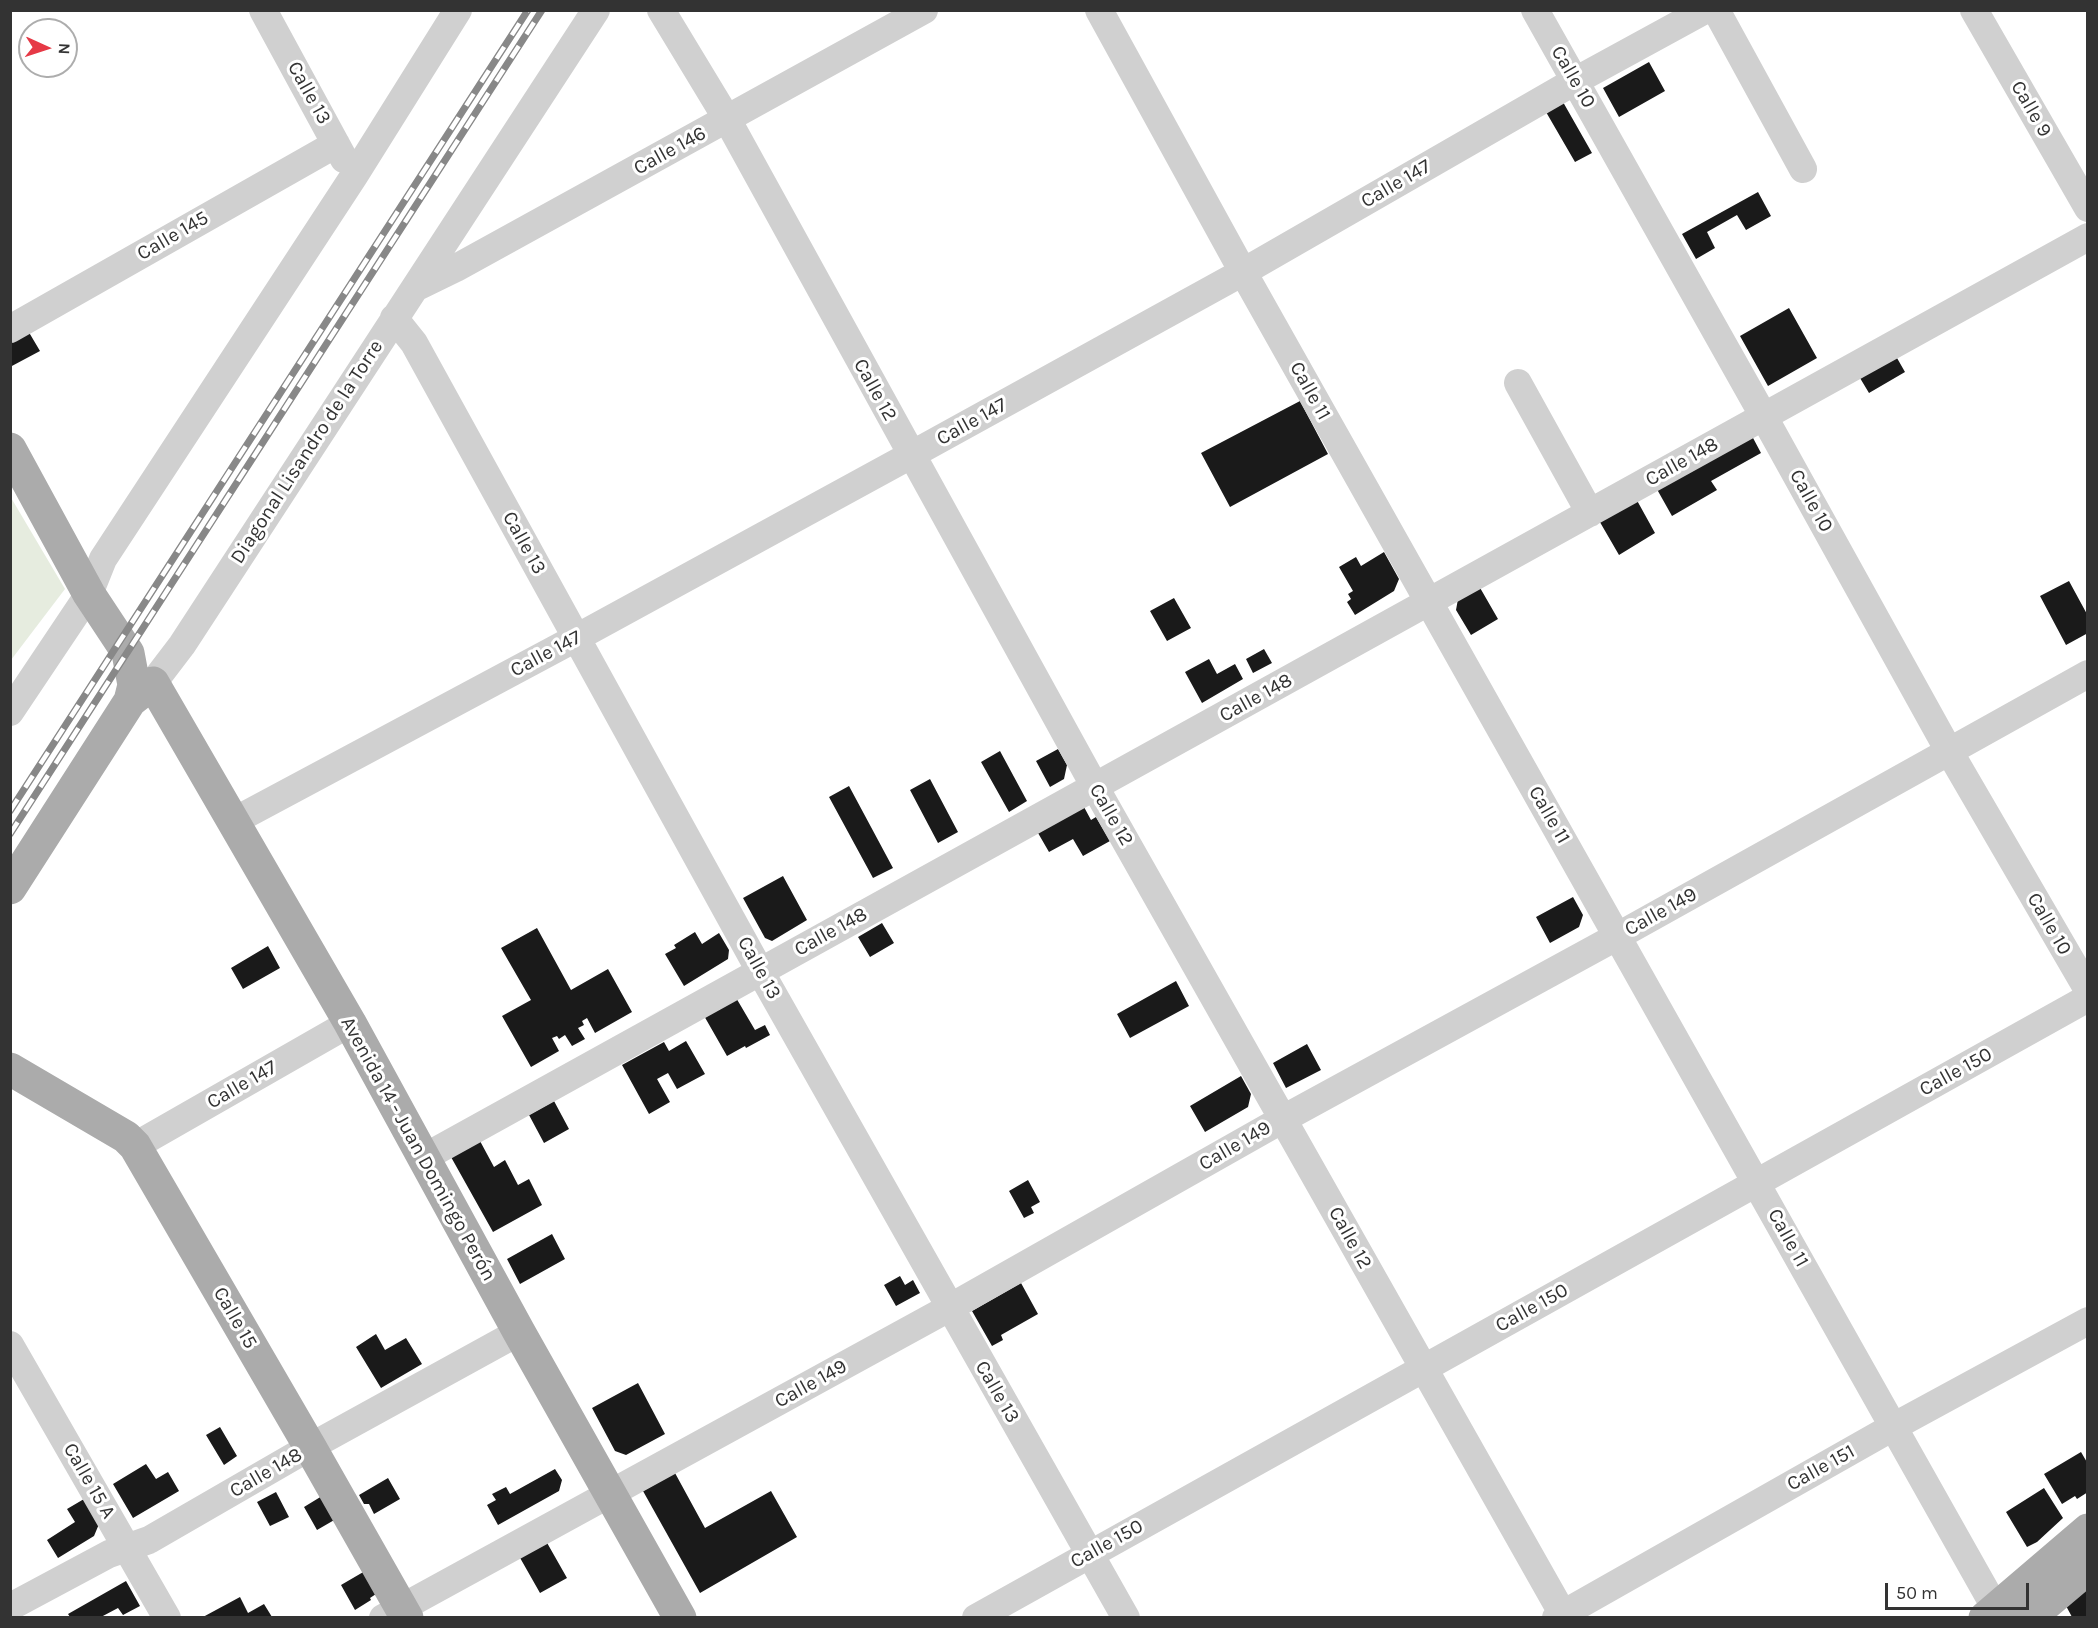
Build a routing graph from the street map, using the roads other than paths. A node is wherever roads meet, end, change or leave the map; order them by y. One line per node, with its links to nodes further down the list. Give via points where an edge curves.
1 (263, 10): 14 (street, Calle 13)
2 (458, 10): 16 (street)
3 (581, 10): 20 (street, via 511,117)
4 (596, 10): 20 (street, Diagonal Lisandro de la Torre)
5 (661, 10): 13 (street, Calle 12)
6 (924, 10): 13 (street, Calle 146)
7 (1099, 10): 19 (street, Calle 11)
8 (1535, 10): 12 (street, Calle 10)
9 (1704, 10): 12 (street, Calle 147)
10 (1716, 10): 15 (street)
11 (1974, 10): 17 (street, Calle 9)
12 (1575, 81): 19 (street, Calle 147); 24 (street, Calle 10)
13 (727, 119): 20 (street, Calle 146); 26 (street, Calle 12)
14 (336, 144): 16 (street, Calle 13); 22 (street, Calle 145)
15 (1803, 169)
16 (354, 176): 28 (street, via 103,559)
17 (2088, 208)
18 (2088, 237): 24 (street, Calle 148)
19 (1243, 272): 26 (street, Calle 147); 29 (street, Calle 11)
20 (414, 288): 21 (street, Diagonal Lisandro de la Torre)
21 (394, 318): 30 (street, Calle 13, via 414,343); 31 (street, Diagonal Lisandro de la Torre)
22 (10, 329)
23 (1518, 383): 27 (street)
24 (1764, 417): 27 (street, Calle 148); 36 (street, Calle 10)
25 (10, 449): 28 (main road)
26 (911, 455): 30 (street, Calle 147); 37 (street, Calle 12)
27 (1590, 513): 29 (street, Calle 148)
28 (89, 594): 32 (main road); 35 (street)
29 (1429, 602): 37 (street, Calle 148); 40 (street, Calle 11)
30 (576, 638): 38 (street, Calle 147); 41 (street, Calle 13)
31 (182, 645): 32 (street, via 161,655); 34 (street, Diagonal Lisandro de la Torre)
32 (128, 652): 34 (main road, via 134,685)
33 (2088, 674): 36 (street, Calle 149)
34 (142, 692): 38 (main road, Avenida 14 - Juan Domingo Perón); 39 (main road, Diagonal Lisandro de la Torre)
35 (10, 712)
36 (1949, 751): 40 (street, Calle 149); 42 (street, Calle 10)
37 (1095, 787): 41 (street, Calle 148); 46 (street, Calle 12)
38 (234, 821): 44 (main road, Avenida 14 - Juan Domingo Perón)
39 (10, 888)
40 (1618, 936): 46 (street, Calle 149); 49 (street, Calle 11)
41 (760, 971): 48 (street, Calle 148); 50 (street, Calle 13)
42 (2088, 990)
43 (2088, 998): 49 (street, Calle 150)
44 (350, 1023): 47 (street, Calle 147); 48 (main road, Avenida 14 - Juan Domingo Perón)
45 (10, 1069): 47 (main road, Calle 15)
46 (1283, 1119): 50 (street, Calle 149); 54 (street, Calle 12)
47 (135, 1146): 56 (main road, Calle 15)
48 (425, 1157): 52 (main road, Avenida 14 - Juan Domingo Perón)
49 (1758, 1183): 54 (street, Calle 150); 55 (street, Calle 11)
50 (949, 1308): 57 (street, Calle 149); 60 (street, Calle 13)
51 (2088, 1321): 55 (street, Calle 151)
52 (519, 1332): 56 (street, Calle 148); 57 (main road, Avenida 14 - Juan Domingo Perón)
53 (10, 1345): 59 (street, Calle 15 A)
54 (1423, 1367): 60 (street, Calle 150); 65 (street, Calle 12)
55 (1893, 1427): 64 (street, Calle 11); 65 (street, Calle 151)
56 (310, 1447): 59 (street, Calle 148, via 149,1540); 63 (main road, Calle 15)
57 (609, 1495): 63 (street, Calle 149); 67 (main road, Avenida 14 - Juan Domingo Perón)
58 (2088, 1530): 64 (main road)
59 (128, 1547): 62 (street, Calle 148); 66 (street, Calle 15 A)
60 (1090, 1553): 68 (street, Calle 150); 69 (street, Calle 13)
61 (2088, 1568): 70 (main road)
62 (10, 1607)
63 (397, 1614)
64 (1993, 1615)
65 (1561, 1616)
66 (167, 1617)
67 (680, 1617)
68 (976, 1617)
69 (1126, 1617)
70 (2029, 1617)

